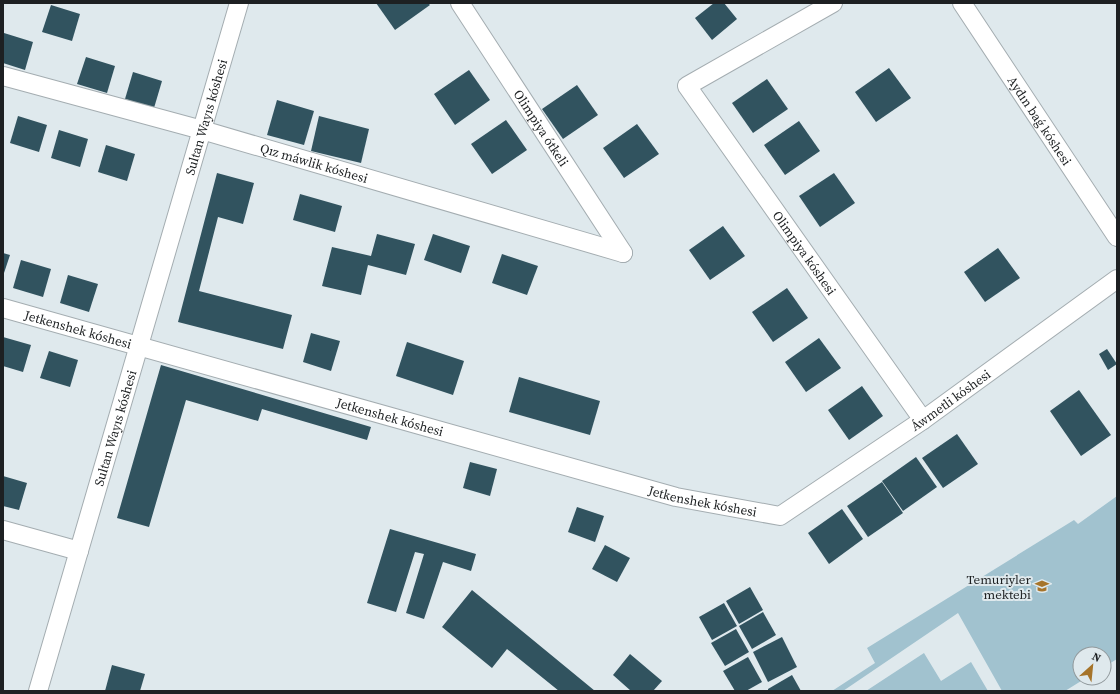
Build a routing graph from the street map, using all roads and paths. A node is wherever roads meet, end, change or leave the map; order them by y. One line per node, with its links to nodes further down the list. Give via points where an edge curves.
1 (239, 3): 6 (street, Sultan Wayıs kóshesi)
2 (460, 3): 8 (street, Olimpiya ótkeli)
3 (833, 3): 12 (street, Olimpiya kóshesi, via 687,86)
4 (962, 3): 7 (street, Aydın baǵ kóshesi)
5 (3, 76): 6 (street, Qız máwlik kóshesi)
6 (202, 130): 8 (street, Qız máwlik kóshesi); 11 (street, Sultan Wayıs kóshesi)
7 (1117, 237)
8 (623, 253)
9 (1117, 279): 12 (street, Áwmetli kóshesi)
10 (3, 308): 11 (street, Jetkenshek kóshesi)
11 (139, 345): 13 (street, Jetkenshek kóshesi, via 676,497); 15 (street, Sultan Wayıs kóshesi)
12 (923, 420): 13 (street, Áwmetli kóshesi)
13 (780, 516)
14 (3, 530): 15 (street)
15 (79, 551): 16 (street, Sultan Wayıs kóshesi)
16 (38, 691)

